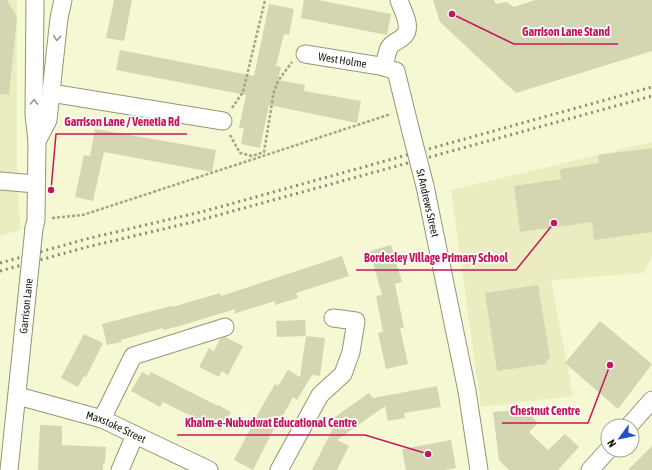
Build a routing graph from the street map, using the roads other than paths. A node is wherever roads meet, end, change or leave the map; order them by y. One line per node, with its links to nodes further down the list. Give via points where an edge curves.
1 (35, 0): 8 (street, Garrison Lane, one-way to 1, via 34,115)
2 (63, 0): 6 (street, Garrison Lane, one-way to 6)
3 (399, 0): 5 (street, via 407,31 388,49)
4 (304, 54): 5 (street, West Holme)
5 (382, 67): 23 (street, St Andrews Street, bridge, via 396,71 425,186 467,390)
6 (51, 93): 7 (street); 8 (street, Garrison Lane, via 48,120)
7 (223, 121)
8 (37, 141): 10 (street, Garrison Lane)
9 (0, 181): 10 (street)
10 (36, 184): 13 (street, Garrison Lane, bridge, via 35,224)
11 (333, 318): 22 (street, via 356,321 351,352 343,374 320,395)
12 (225, 327): 16 (street, via 133,356)
13 (18, 396): 16 (street, Maxstoke Street); 20 (street, Garrison Lane)
14 (652, 400): 15 (street)
15 (636, 418)
16 (102, 419): 17 (street, Maxstoke Street)
17 (135, 435): 19 (street, Maxstoke Street); 21 (street)
18 (601, 458): 24 (street)
19 (199, 468)
20 (9, 470)
21 (120, 470)
22 (279, 470)
23 (479, 470)
24 (590, 470)

